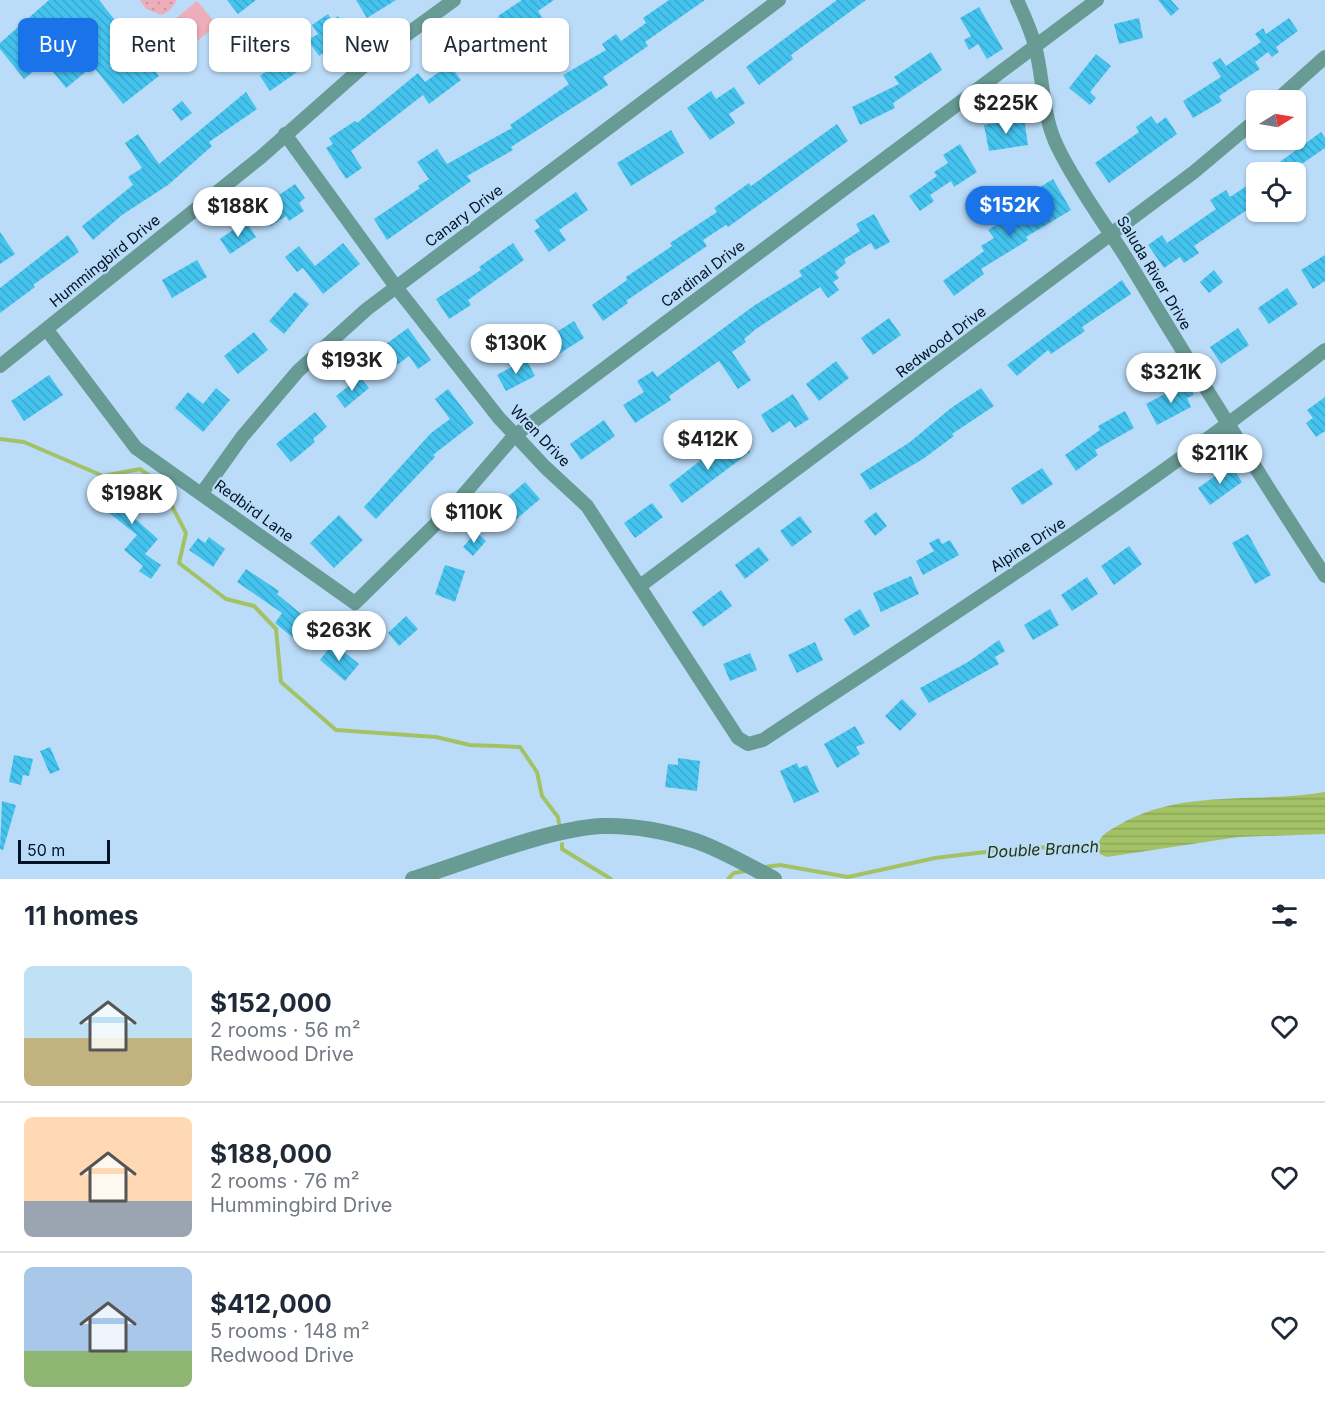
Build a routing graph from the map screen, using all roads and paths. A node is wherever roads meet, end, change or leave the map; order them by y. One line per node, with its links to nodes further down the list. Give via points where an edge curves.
1 (454, 0): 9 (street, Hummingbird Drive, via 365,65)
2 (780, 0): 11 (street, Canary Drive)
3 (1017, 0): 5 (street, Saluda River Drive)
4 (1097, 0): 5 (street, Cardinal Drive)
5 (1035, 47): 10 (street, Saluda River Drive, via 1046,114 1056,144 1070,173); 16 (street, Cardinal Drive)
6 (1325, 57): 7 (street)
7 (1288, 90)
8 (1246, 128): 10 (street, Redwood Drive)
9 (285, 134): 11 (street, Wren Drive); 12 (street, Hummingbird Drive)
10 (1112, 234): 15 (street, Saluda River Drive); 19 (street, Redwood Drive)
11 (396, 287): 16 (street, Wren Drive); 17 (street, Canary Drive, via 298,371 242,437)
12 (47, 330): 14 (street, Hummingbird Drive); 17 (street, Redbird Lane, via 136,448)
13 (1325, 350): 15 (street, Alpine Drive)
14 (0, 366)
15 (1228, 426): 18 (street, Saluda River Drive); 21 (street, Alpine Drive, via 1071,537 763,740 748,744)
16 (514, 436): 19 (street, Wren Drive, via 587,506); 20 (street, Cardinal Drive, via 452,508)
17 (202, 493): 20 (street, Redbird Lane)
18 (1325, 576)
19 (640, 586): 21 (street, Wren Drive)
20 (355, 603)
21 (738, 738)
22 (772, 878): 23 (street, via 698,842 670,833 600,826 543,838)
23 (413, 879)

